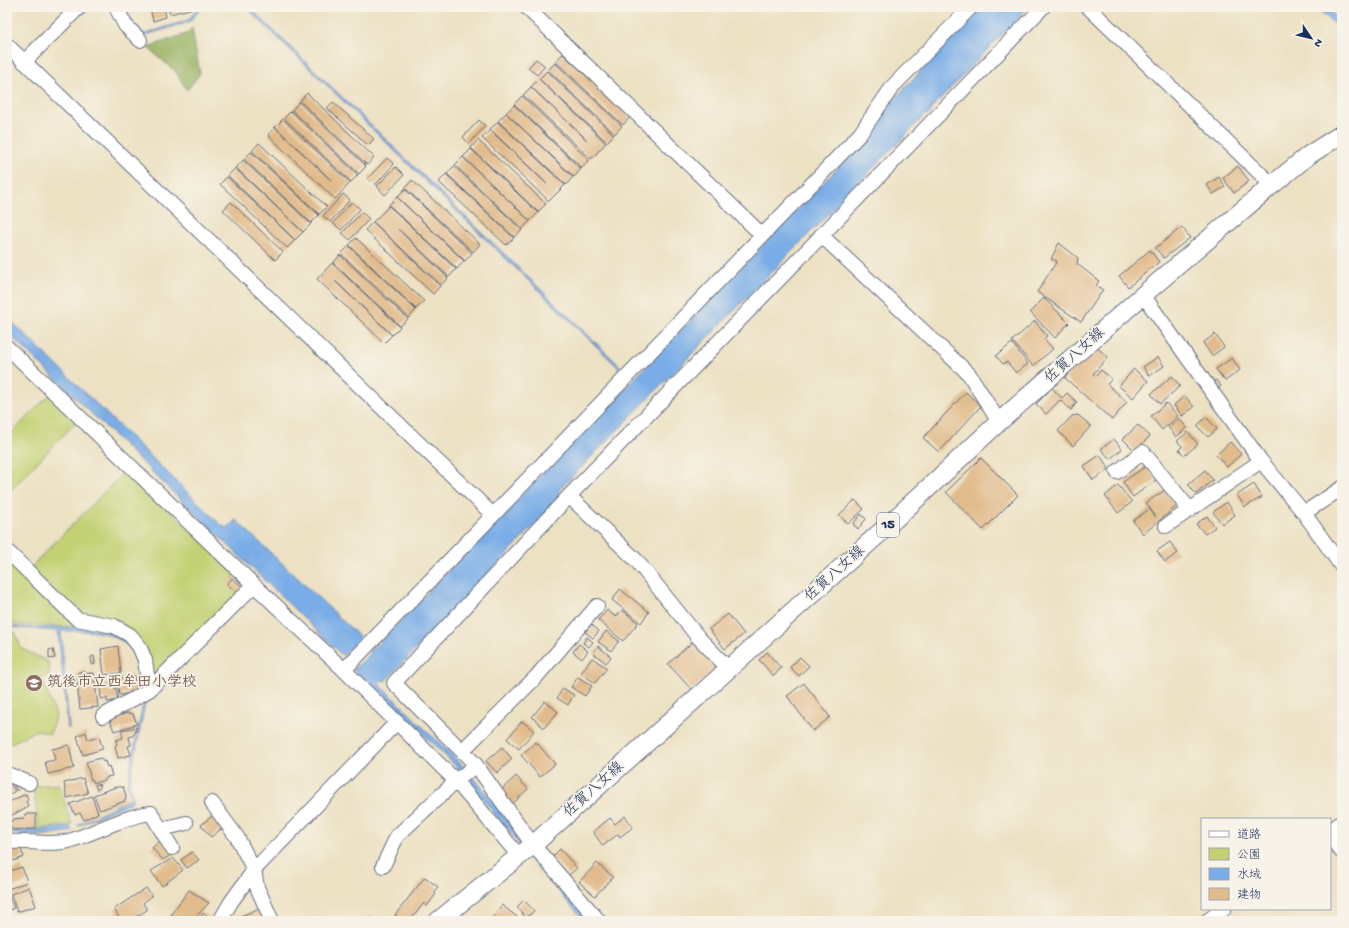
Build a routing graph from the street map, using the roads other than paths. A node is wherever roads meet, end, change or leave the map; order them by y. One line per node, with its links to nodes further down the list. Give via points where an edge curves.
1 (79, 7): 9 (street)
2 (116, 7): 7 (street, via 125,25)
3 (526, 7): 12 (street)
4 (971, 7): 12 (street, via 893,86 860,134)
5 (1043, 7): 13 (street)
6 (1088, 7): 11 (street)
7 (140, 40)
8 (7, 45): 9 (street)
9 (24, 62): 23 (street)
10 (1342, 134): 11 (main road, 佐賀八女線 / 15, via 1309,155)
11 (1272, 185): 14 (main road, 佐賀八女線 / 15)
12 (762, 235): 23 (street)
13 (821, 235): 16 (street, via 969,374); 20 (street)
14 (1143, 295): 16 (main road, 佐賀八女線 / 15); 17 (street)
15 (7, 347): 27 (street)
16 (999, 422): 29 (main road, 佐賀八女線 / 15)
17 (1261, 460): 21 (street); 22 (street)
18 (1117, 472): 21 (street, via 1143,452)
19 (1342, 488): 22 (street)
20 (569, 496): 29 (street, via 636,560 698,637); 34 (street, via 394,684)
21 (1190, 510): 24 (street)
22 (1304, 512): 26 (street)
23 (493, 515): 30 (street)
24 (1166, 526)
25 (7, 551): 31 (street, via 77,619 114,626 130,635 146,660)
26 (1342, 567)
27 (254, 585): 30 (street); 31 (street)
28 (597, 606): 34 (street, via 536,677)
29 (729, 669): 47 (main road, 佐賀八女線 / 15)
30 (344, 670): 33 (street)
31 (149, 690): 32 (street)
32 (103, 716)
33 (397, 722): 37 (street); 50 (street)
34 (463, 750): 35 (street)
35 (476, 765): 37 (street); 47 (street)
36 (7, 774): 38 (street)
37 (456, 781): 47 (street); 49 (street, via 397,836)
38 (29, 783)
39 (212, 803): 50 (street, via 237,837)
40 (1342, 822): 43 (street)
41 (186, 823): 42 (street)
42 (162, 829): 45 (street, via 151,813 136,815 67,841); 46 (street)
43 (1331, 831)
44 (1331, 838): 48 (street)
45 (7, 842)
46 (172, 848)
47 (527, 851): 52 (street); 55 (main road, 佐賀八女線 / 15)
48 (1342, 852)
49 (383, 866)
50 (254, 870): 53 (street); 54 (street, via 257,887)
51 (1223, 910): 56 (street)
52 (597, 920)
53 (220, 921)
54 (272, 921)
55 (438, 921)
56 (1207, 921)

